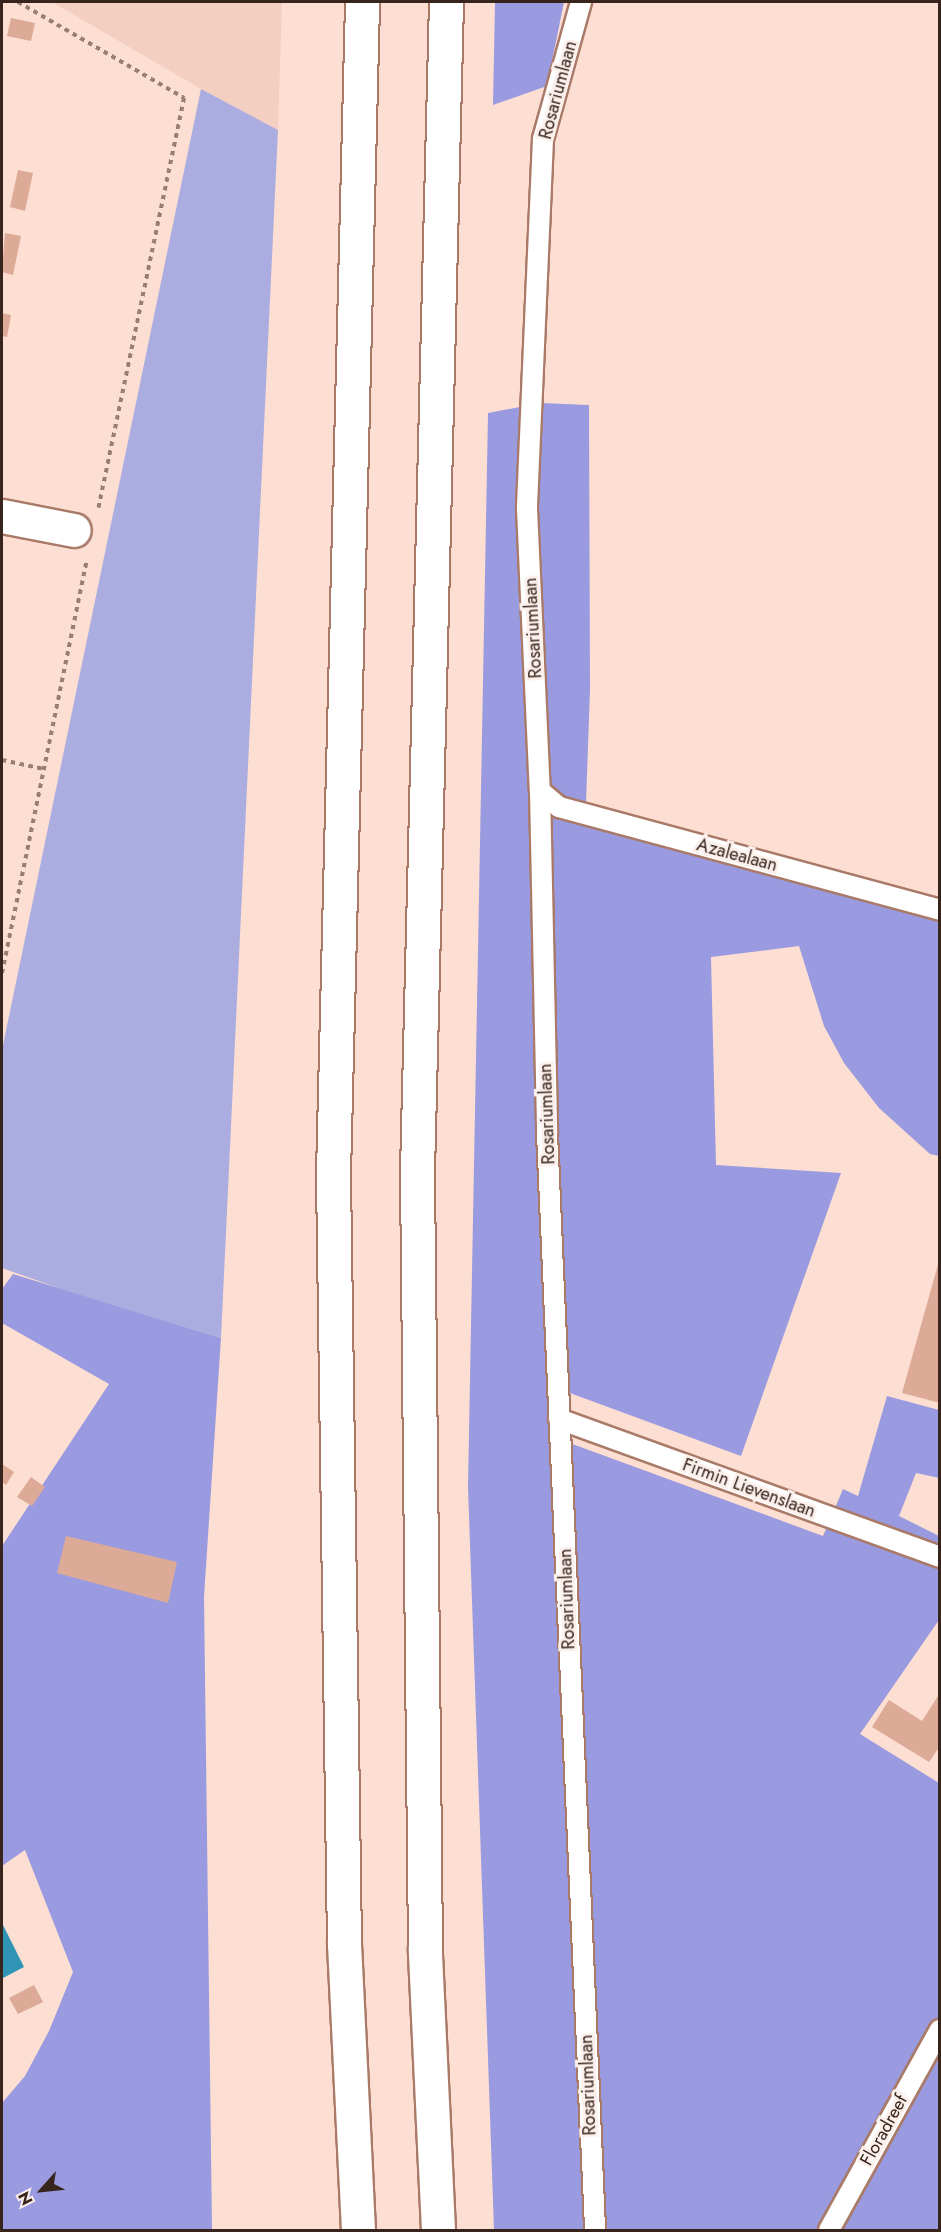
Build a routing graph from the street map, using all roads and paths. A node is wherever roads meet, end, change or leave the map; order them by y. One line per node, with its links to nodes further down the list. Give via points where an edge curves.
1 (18, 2): 6 (path, via 183,98)
2 (362, 2): 15 (main road, via 333,1173 344,1944)
3 (446, 2): 16 (main road, via 417,1171 425,1950)
4 (581, 2): 9 (lane, Rosariumlaan, via 543,139 527,509)
5 (2, 516): 6 (main road)
6 (87, 532): 8 (path)
7 (2, 760): 8 (path)
8 (44, 769): 11 (path)
9 (540, 791): 10 (lane, Azalealaan, via 559,807); 12 (lane, Rosariumlaan, via 547,1133)
10 (939, 910)
11 (2, 973)
12 (559, 1419): 13 (lane, Firmin Lievenslaan); 17 (lane, Rosariumlaan)
13 (939, 1557)
14 (939, 2030): 18 (lane, Floradreef)
15 (358, 2230)
16 (438, 2230)
17 (595, 2230)
18 (829, 2230)

